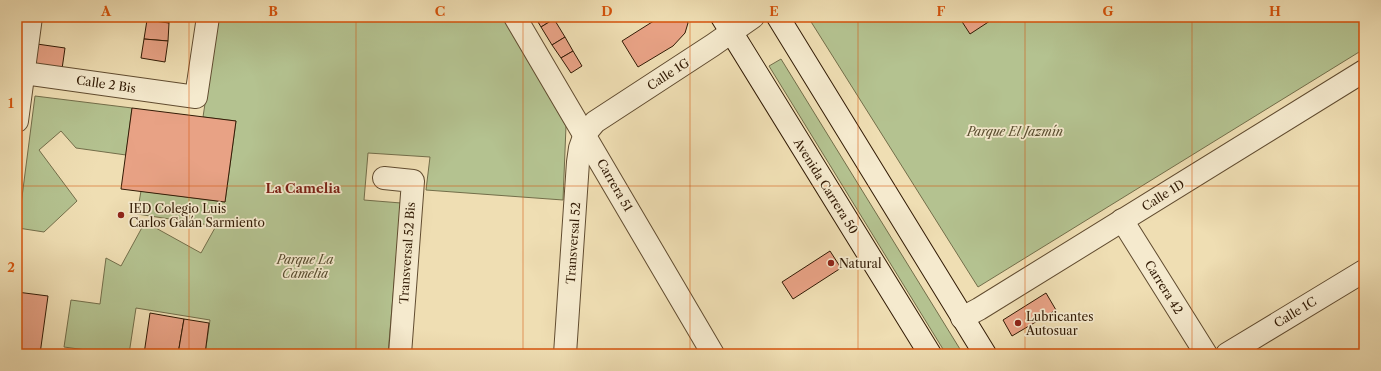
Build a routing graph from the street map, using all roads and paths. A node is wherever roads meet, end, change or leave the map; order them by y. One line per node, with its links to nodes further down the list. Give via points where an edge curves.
1 (32, 17): 8 (street)
2 (208, 17): 8 (street, Calle 2 Bis, via 196,97)
3 (515, 17): 10 (street, Carrera 51)
4 (753, 17): 6 (street, Calle 1G)
5 (778, 17): 14 (street)
6 (727, 25): 10 (street, Calle 1G, via 595,122); 18 (street, Avenida Carrera 50)
7 (1364, 71): 12 (street, Calle 1D)
8 (20, 73): 9 (street)
9 (17, 121)
10 (585, 134): 16 (street, Transversal 52, via 578,162); 17 (street, Carrera 51)
11 (384, 178): 15 (street, Transversal 52 Bis, via 413,180)
12 (1122, 220): 14 (street, Calle 1D); 20 (street, Carrera 42)
13 (1364, 271): 21 (street, Calle 1C)
14 (962, 318): 19 (street)
15 (400, 354)
16 (565, 354)
17 (713, 354)
18 (930, 354)
19 (984, 354)
20 (1206, 354)
21 (1227, 354)

